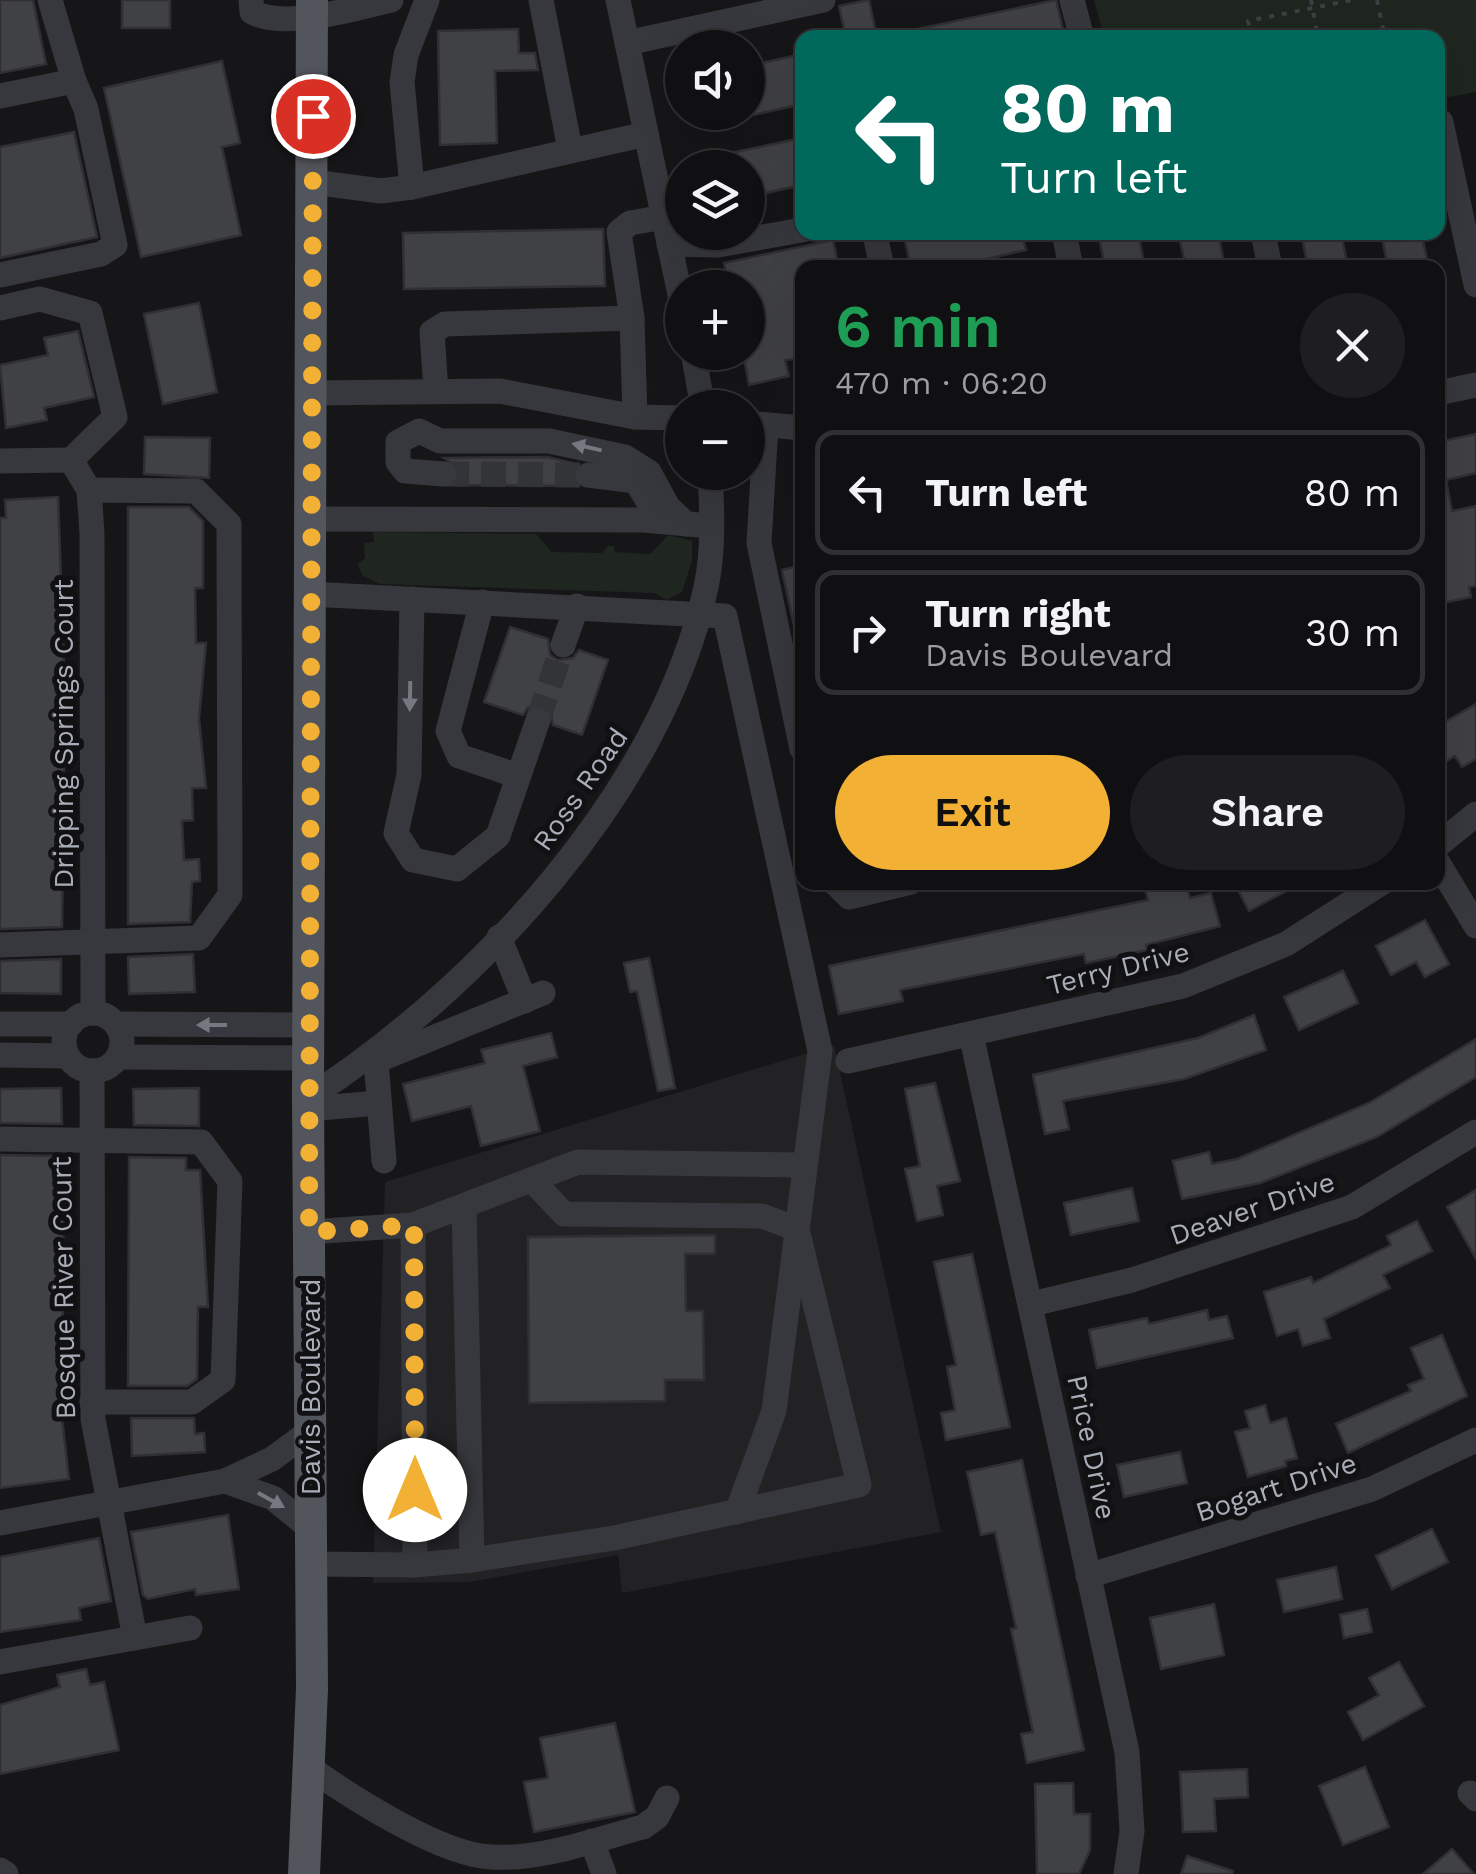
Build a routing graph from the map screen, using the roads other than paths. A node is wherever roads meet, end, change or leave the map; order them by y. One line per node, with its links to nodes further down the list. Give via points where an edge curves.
1 (50, 0): 12 (street)
2 (252, 0): 9 (street, via 252,12 261,17)
3 (391, 0): 9 (street)
4 (427, 0): 18 (street, via 402,82)
5 (541, 0): 16 (street)
6 (618, 0): 11 (street)
7 (824, 0): 11 (street)
8 (1072, 0): 10 (street)
9 (312, 8): 17 (main road, Davis Boulevard)
10 (1080, 30)
11 (627, 44): 14 (street)
12 (74, 82): 13 (street); 23 (street, via 115,245 101,254)
13 (0, 96)
14 (646, 134): 16 (street); 19 (street)
15 (1445, 136): 24 (street)
16 (570, 149): 18 (street)
17 (313, 182): 18 (street); 29 (main road, Davis Boulevard)
18 (412, 187)
19 (664, 217): 20 (street); 26 (street, via 630,222 619,232)
20 (665, 222)
21 (795, 231): 22 (street)
22 (765, 237)
23 (0, 275)
24 (1476, 285)
25 (0, 308): 35 (street, via 40,299 90,314 116,418)
26 (632, 318): 28 (street, via 445,324 432,332); 31 (street)
27 (1476, 385): 30 (street)
28 (436, 391): 29 (street); 31 (street, via 500,391)
29 (311, 392): 42 (main road, Davis Boulevard)
30 (1445, 392)
31 (635, 417): 32 (street)
32 (665, 418)
33 (765, 425): 34 (street)
34 (795, 427)
35 (71, 460): 36 (street); 39 (street)
36 (0, 461)
37 (444, 474): 44 (street, one-way to 37, via 668,507 656,479 640,464 608,452 549,441 440,442 419,431 398,442 401,467)
38 (588, 475): 43 (street, via 636,481)
39 (89, 490): 62 (street, Dripping Springs Court); 62 (street, via 196,491 229,524 230,895 199,938)
40 (706, 490): 44 (street, Ross Road)
41 (758, 490): 51 (street, via 759,543)
42 (311, 518): 43 (street); 45 (main road, Davis Boulevard)
43 (650, 520): 44 (street)
44 (698, 525): 49 (street, Ross Road, via 707,583)
45 (310, 594): 46 (street); 68 (main road, Davis Boulevard)
46 (412, 598): 47 (street); 53 (street, one-way to 53, via 409,776 396,833 413,860 458,869 498,836)
47 (482, 602): 48 (street); 53 (street, via 448,731 458,756)
48 (577, 606): 49 (street); 50 (street)
49 (700, 611): 61 (street, Ross Road, via 654,736 584,845); 83 (street, via 725,616 820,1051)
50 (563, 644)
51 (795, 715)
52 (538, 720): 53 (street)
53 (518, 776)
54 (1476, 814): 55 (street)
55 (1445, 839)
56 (1445, 875): 60 (street)
57 (842, 890): 58 (street, via 849,897)
58 (878, 890)
59 (1370, 890): 69 (street, Terry Drive, via 1286,944 1183,986)
60 (1476, 926)
61 (498, 936): 64 (street, Ross Road); 70 (street, via 534,997)
62 (94, 940): 63 (street); 65 (street, Dripping Springs Court)
63 (0, 945)
64 (414, 1016): 70 (street); 77 (street, Ross Road)
65 (82, 1018): 66 (street); 67 (street); 72 (street, via 64,1040)
66 (0, 1024)
67 (116, 1024): 68 (street, one-way to 67); 73 (street)
68 (308, 1025): 74 (main road, Davis Boulevard)
69 (971, 1034): 75 (street, Terry Drive); 89 (street, Price Drive)
70 (424, 1042): 78 (street, via 376,1061)
71 (0, 1056): 72 (street)
72 (68, 1056): 76 (street)
73 (119, 1056): 74 (street); 76 (street)
74 (308, 1058): 77 (main road, Davis Boulevard)
75 (848, 1061)
76 (92, 1072): 81 (street, Bosque River Court)
77 (308, 1103): 78 (street); 88 (main road, Davis Boulevard)
78 (378, 1103): 82 (street)
79 (1476, 1132): 89 (street, Deaver Drive, via 1352,1208 1132,1280)
80 (0, 1139): 81 (street)
81 (91, 1139): 90 (street, Bosque River Court); 90 (street, via 201,1142 230,1181 224,1380 192,1402)
82 (384, 1160)
83 (805, 1165): 84 (street, via 578,1162); 87 (street)
84 (532, 1180): 85 (street); 87 (street, via 564,1214 762,1216)
85 (464, 1206): 86 (street); 98 (street)
86 (414, 1225): 88 (street); 100 (street)
87 (796, 1229): 95 (street, via 774,1411); 95 (street, via 860,1486)
88 (309, 1232): 91 (main road, Davis Boulevard)
89 (1032, 1304): 101 (street, Price Drive)
90 (92, 1402): 94 (street, Bosque River Court)
91 (310, 1431): 93 (street); 97 (main road, Davis Boulevard)
92 (1476, 1440): 101 (street, Bogart Drive, via 1372,1488)
93 (226, 1481): 94 (street); 97 (street, one-way to 97, via 273,1498)
94 (110, 1502): 96 (street); 103 (street, Bosque River Court)
95 (737, 1512): 98 (street)
96 (0, 1523)
97 (311, 1529): 99 (main road, Davis Boulevard)
98 (472, 1560): 100 (street)
99 (312, 1564): 100 (street); 105 (main road, Davis Boulevard)
100 (415, 1566)
101 (1088, 1576): 110 (street, Price Drive, via 1127,1752 1132,1831)
102 (190, 1628): 103 (street)
103 (135, 1638): 104 (street)
104 (0, 1662)
105 (310, 1768): 107 (street, via 359,1803 470,1854 534,1855); 108 (main road, Davis Boulevard)
106 (667, 1798): 107 (street, via 644,1827)
107 (592, 1841): 109 (street)
108 (304, 1874)
109 (604, 1874)
110 (1126, 1874)

